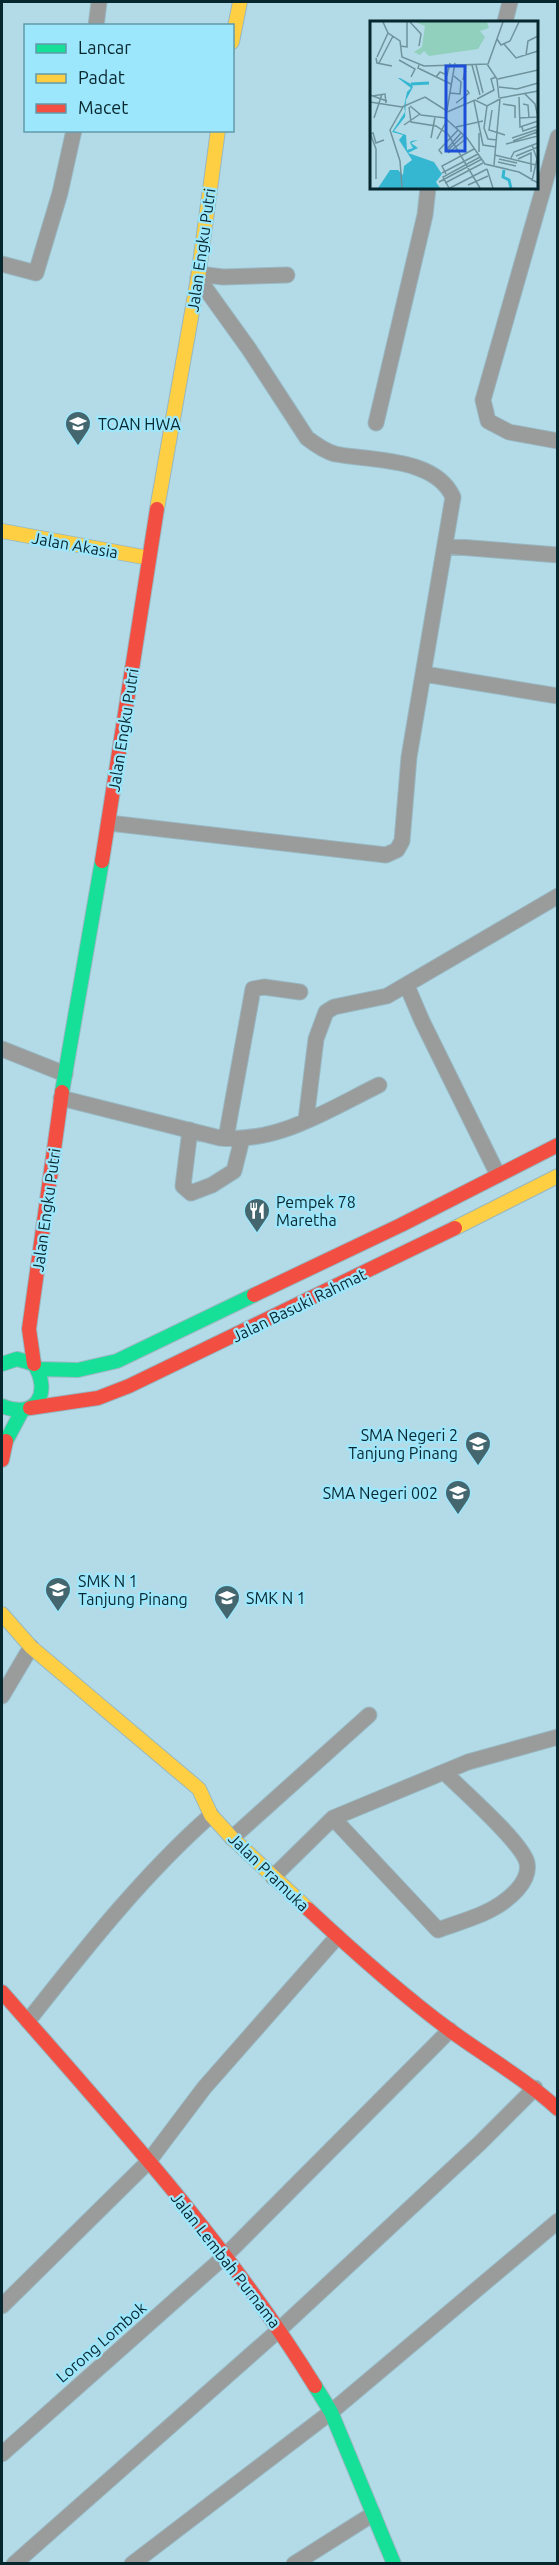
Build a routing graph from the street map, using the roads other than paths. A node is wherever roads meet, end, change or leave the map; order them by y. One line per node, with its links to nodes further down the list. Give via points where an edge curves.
1 (99, 2): 5 (street)
2 (240, 2): 6 (main road)
3 (510, 2): 4 (street)
4 (505, 21)
5 (96, 24)
6 (234, 32)
7 (74, 132): 12 (street, via 36,273)
8 (218, 132): 14 (main road, Jalan Engku Putri)
9 (558, 137): 10 (street)
10 (554, 163): 16 (street, via 483,400 488,421 508,432)
11 (428, 189): 15 (street)
12 (2, 264)
13 (288, 275): 14 (street)
14 (198, 276): 18 (street, via 307,438 334,453 400,463 432,475 449,489 453,497); 20 (main road, Jalan Engku Putri)
15 (376, 423)
16 (558, 441)
17 (2, 531): 20 (main road, Jalan Akasia)
18 (446, 546): 19 (street); 21 (street)
19 (558, 555)
20 (149, 558): 23 (main road, Jalan Engku Putri)
21 (424, 674): 22 (street); 23 (street, via 409,757 404,831 397,850 386,855)
22 (558, 696)
23 (109, 823): 28 (main road, Jalan Engku Putri)
24 (558, 896): 25 (street)
25 (407, 986): 31 (street, via 387,996 326,1012 316,1039); 36 (street)
26 (300, 992): 33 (street, via 253,989)
27 (2, 1049): 28 (street)
28 (64, 1074): 30 (main road, Jalan Engku Putri)
29 (379, 1085): 31 (street)
30 (61, 1098): 32 (street); 38 (main road, Jalan Engku Putri)
31 (306, 1120): 34 (street, via 270,1136)
32 (190, 1130): 33 (street); 34 (street, via 183,1186 191,1193 234,1171)
33 (226, 1138): 34 (street)
34 (242, 1139)
35 (558, 1145): 36 (main road, Jalan Basuki Rahmat)
36 (498, 1175): 40 (main road, Jalan Basuki Rahmat, via 117,1361 82,1371)
37 (558, 1176): 42 (main road, Jalan Basuki Rahmat, via 419,1248 129,1386 98,1398)
38 (29, 1329): 39 (main road); 40 (main road)
39 (8, 1360): 40 (main road, Jalan Basuki Rahmat)
40 (36, 1367): 42 (main road, via 44,1388 37,1403)
41 (2, 1407): 42 (main road, Jalan Basuki Rahmat); 43 (main road)
42 (26, 1410): 43 (main road)
43 (6, 1441): 44 (main road)
44 (2, 1460)
45 (2, 1614): 46 (main road, Jalan Pramuka)
46 (31, 1647): 47 (street); 51 (main road, Jalan Pramuka, via 199,1789)
47 (2, 1696)
48 (369, 1715): 53 (street)
49 (558, 1737): 50 (street)
50 (444, 1772): 52 (street); 52 (street, via 525,1858 527,1874 519,1888 494,1908 438,1930)
51 (211, 1815): 53 (main road, Jalan Pramuka); 57 (street, via 185,1838 85,1949)
52 (333, 1818): 54 (street)
53 (232, 1838): 54 (main road, Jalan Pramuka)
54 (273, 1877): 55 (main road, Jalan Pramuka)
55 (337, 1937): 58 (main road, Jalan Pramuka); 61 (street, via 204,2088)
56 (2, 1992): 57 (main road, Jalan Lembah Purnama)
57 (28, 2021): 61 (main road, Jalan Lembah Purnama)
58 (450, 2030): 59 (main road, Jalan Pramuka); 63 (street, Lorong Lombok)
59 (535, 2088): 60 (main road, Jalan Pramuka); 65 (street)
60 (558, 2109)
61 (149, 2161): 63 (main road, Jalan Lembah Purnama); 64 (street)
62 (558, 2221): 66 (street)
63 (225, 2256): 65 (main road, Jalan Lembah Purnama); 67 (street, Lorong Lombok)
64 (2, 2306)
65 (280, 2329): 66 (main road, Jalan Lembah Purnama); 69 (street)
66 (331, 2412): 68 (main road, Jalan Lembah Purnama); 70 (street)
67 (2, 2454)
68 (373, 2514): 71 (street); 72 (main road, Jalan Lembah Purnama)
69 (14, 2564)
70 (132, 2564)
71 (294, 2564)
72 (394, 2564)

